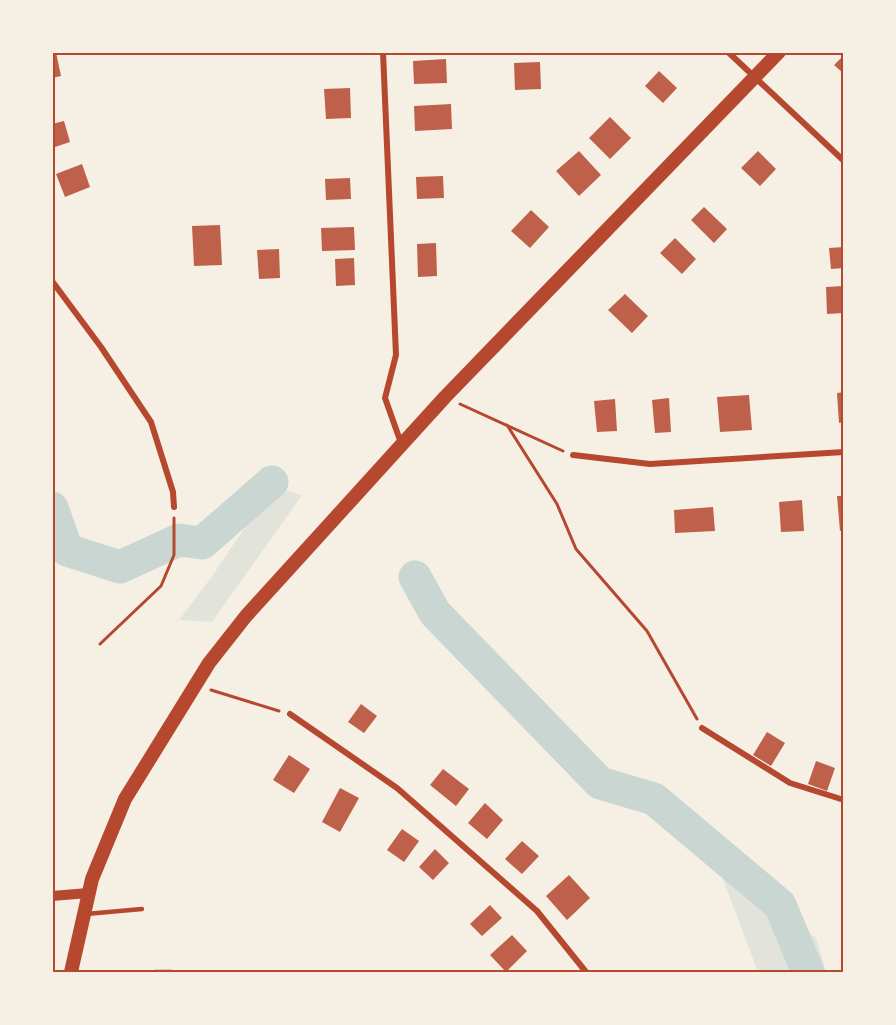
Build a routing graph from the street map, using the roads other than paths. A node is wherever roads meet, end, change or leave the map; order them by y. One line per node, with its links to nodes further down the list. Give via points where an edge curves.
1 (383, 52): 7 (street, via 396,355 385,398)
2 (728, 52): 4 (street)
3 (779, 52): 4 (main road)
4 (755, 78): 5 (street); 7 (main road)
5 (843, 161)
6 (52, 281): 10 (street, via 151,422)
7 (402, 446): 14 (main road, via 246,616 209,663 125,799)
8 (843, 452): 9 (street, via 650,464)
9 (573, 455)
10 (174, 507)
11 (290, 714): 21 (street, via 397,788 537,911)
12 (702, 728): 13 (street, via 790,783)
13 (843, 800)
14 (88, 893): 15 (street); 17 (main road)
15 (52, 896)
16 (142, 909): 17 (lane)
17 (83, 914): 18 (main road)
18 (71, 972)
19 (155, 972): 20 (lane)
20 (172, 972)
21 (586, 972)

